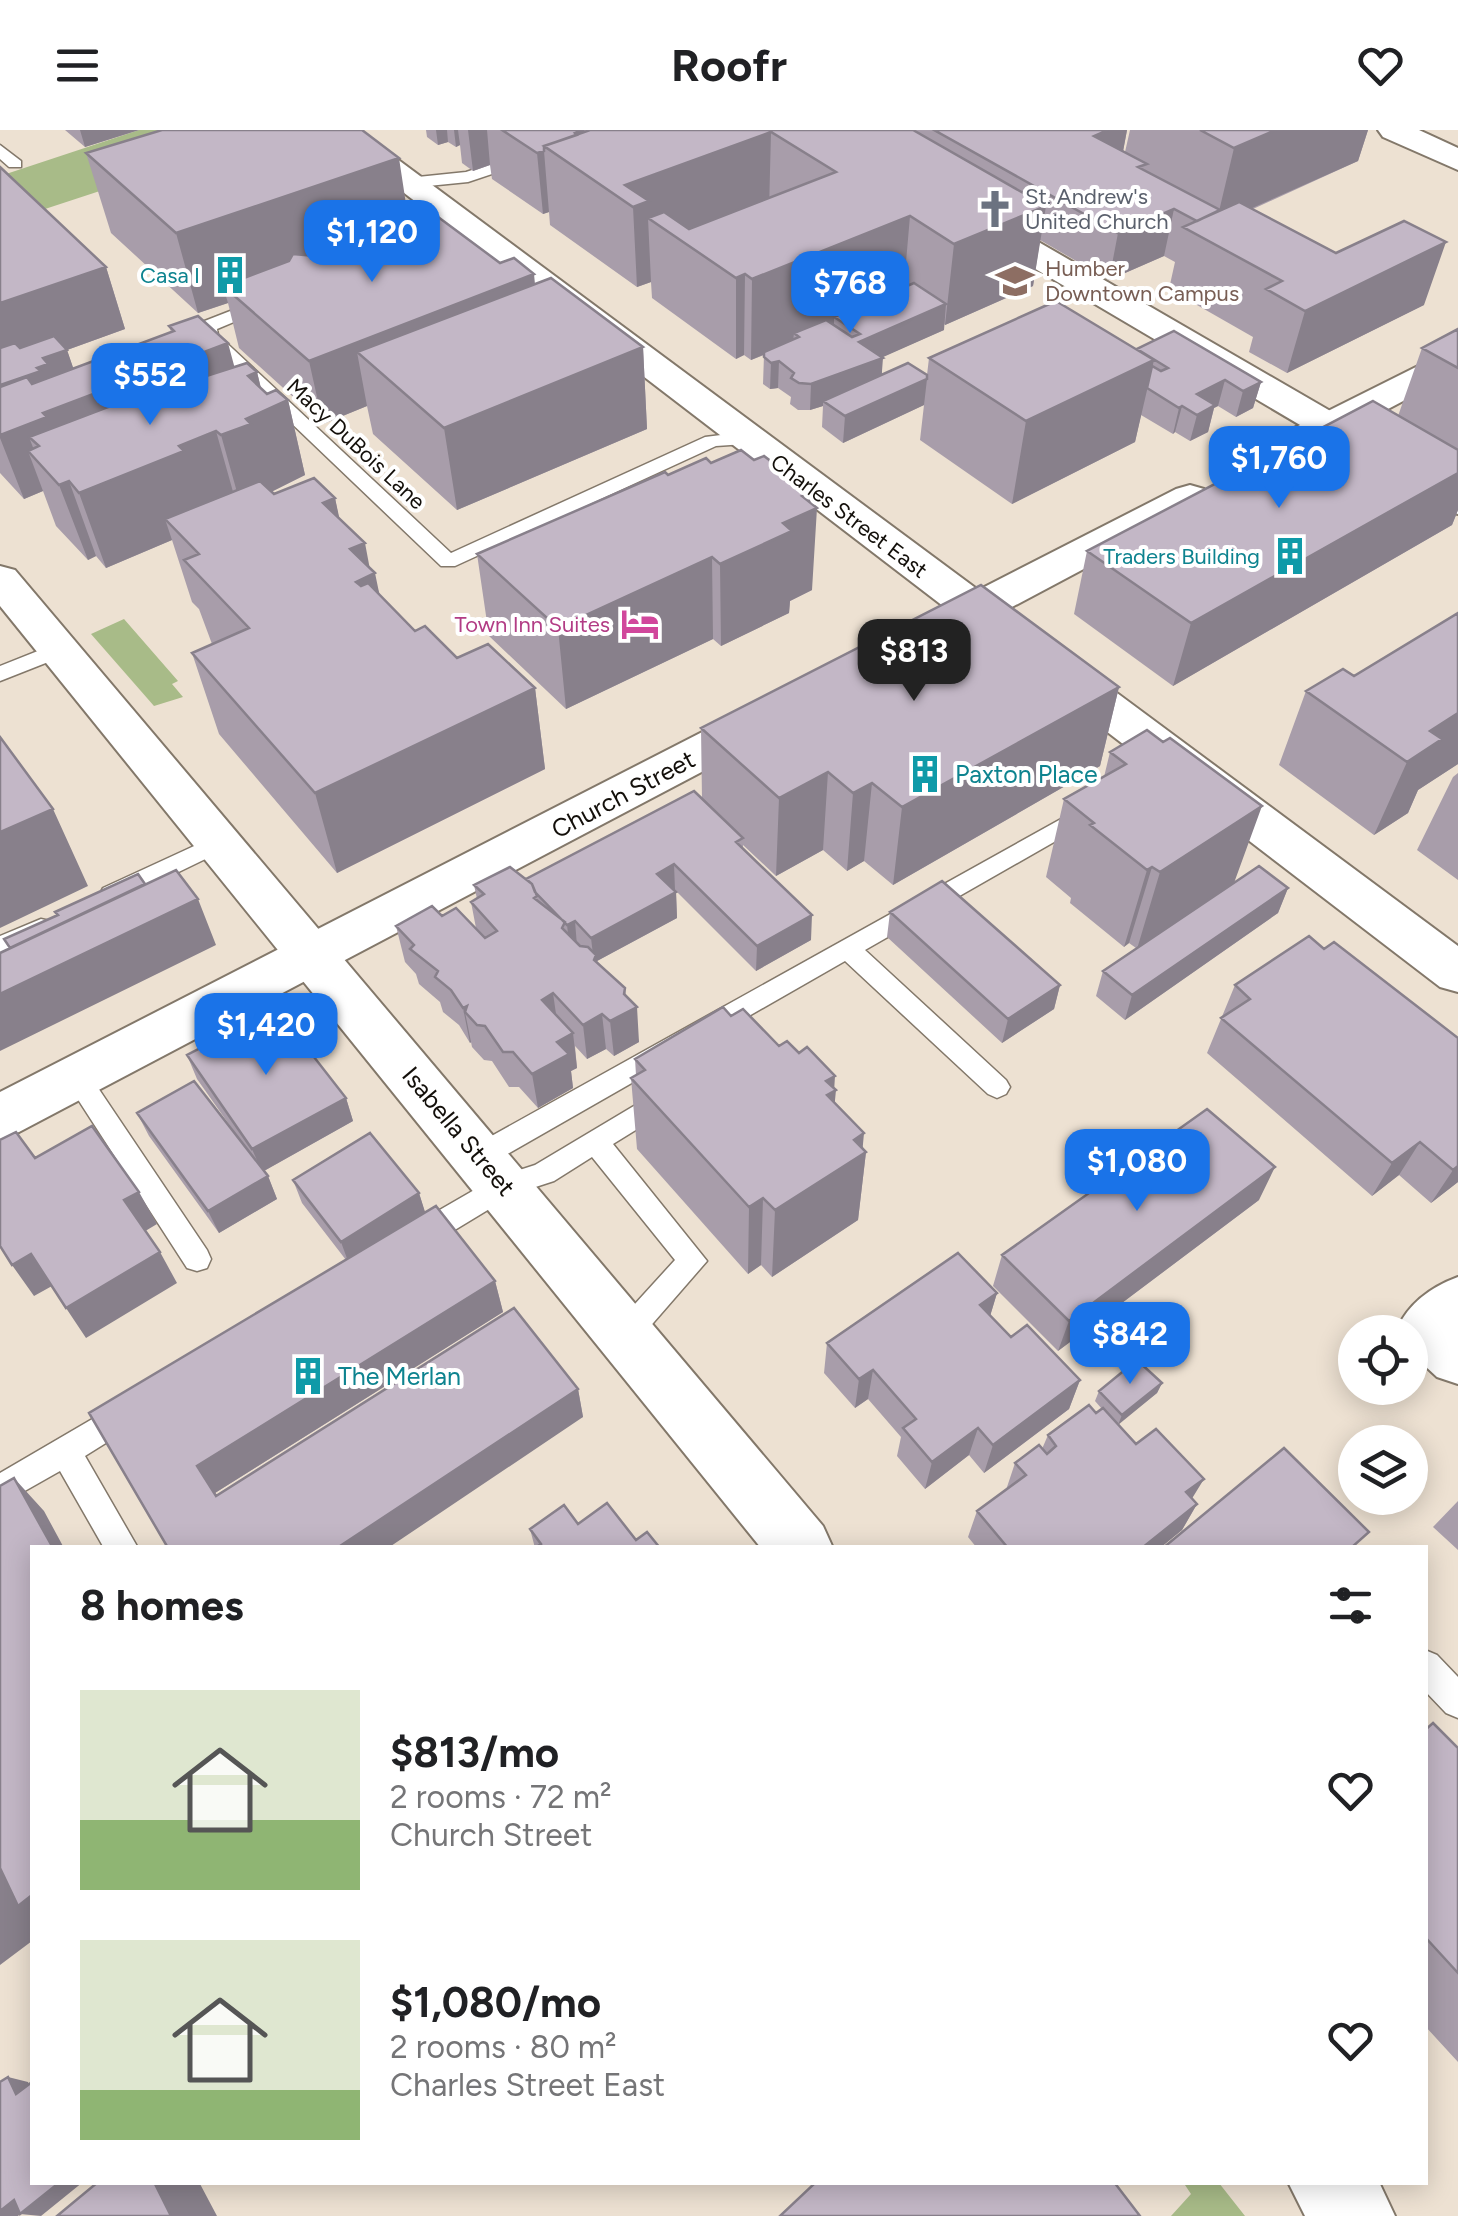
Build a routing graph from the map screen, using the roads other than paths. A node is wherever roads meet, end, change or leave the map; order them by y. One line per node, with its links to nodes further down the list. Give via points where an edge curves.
1 (338, 130): 7 (street, Charles Street East)
2 (1394, 130): 5 (street)
3 (0, 150): 6 (lane)
4 (538, 154): 7 (lane, via 468,177)
5 (1458, 160)
6 (15, 164)
7 (408, 183): 12 (street, Charles Street East, via 462,233)
8 (944, 201): 11 (street)
9 (277, 298): 12 (lane, Macy DuBois Lane, via 208,326 209,336 448,562 563,518 712,441)
10 (1458, 357): 11 (street)
11 (1327, 426): 13 (street); 15 (street)
12 (746, 448): 17 (street, Charles Street East)
13 (1274, 453)
14 (1222, 481): 17 (street)
15 (1458, 502)
16 (0, 579): 18 (street, Isabella Street)
17 (972, 611): 19 (street); 29 (street, Charles Street East, via 1160,770)
18 (58, 650): 20 (lane); 23 (street, Isabella Street)
19 (895, 651)
20 (0, 674)
21 (807, 697): 28 (street, Church Street)
22 (1111, 798): 27 (lane)
23 (218, 843): 24 (lane); 28 (street, Isabella Street)
24 (90, 904)
25 (58, 920): 26 (lane)
26 (0, 947)
27 (847, 948): 32 (lane); 35 (lane)
28 (312, 955): 30 (street, Church Street); 35 (street, Isabella Street)
29 (1458, 974)
30 (77, 1077): 33 (street, Church Street); 37 (lane)
31 (691, 1081): 34 (lane)
32 (996, 1087)
33 (0, 1117)
34 (596, 1143): 35 (lane, via 544,1174); 39 (lane, via 694,1261)
35 (492, 1171): 36 (lane); 39 (street, Isabella Street)
36 (389, 1254)
37 (198, 1259)
38 (1458, 1302): 40 (street, via 1426,1329)
39 (624, 1336): 45 (street, Isabella Street)
40 (1458, 1358)
41 (150, 1399): 42 (lane)
42 (65, 1451): 43 (lane); 44 (lane)
43 (0, 1490)
44 (120, 1545)
45 (798, 1545)
46 (1428, 1670): 47 (lane)
47 (1458, 1701)
48 (1330, 2185): 49 (street)
49 (1356, 2216)

